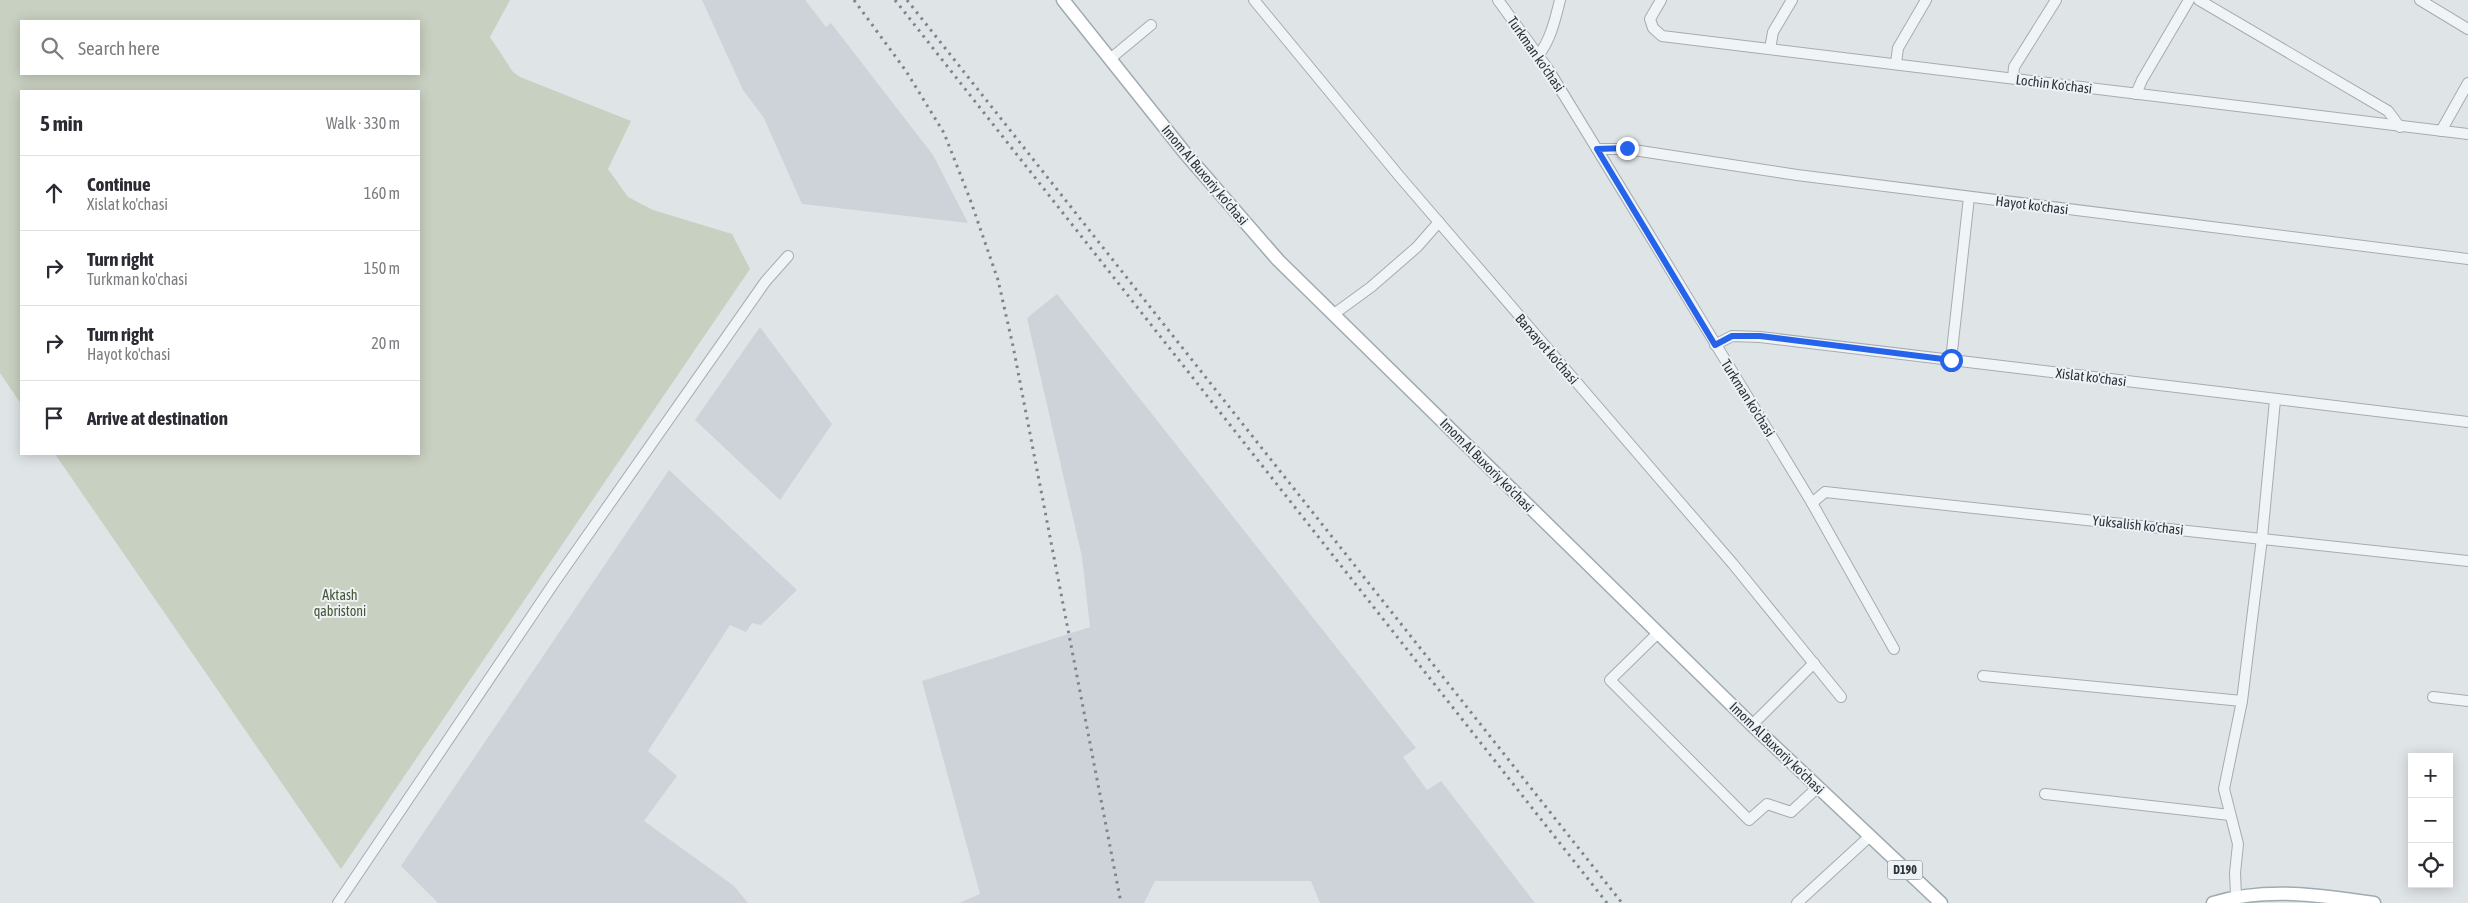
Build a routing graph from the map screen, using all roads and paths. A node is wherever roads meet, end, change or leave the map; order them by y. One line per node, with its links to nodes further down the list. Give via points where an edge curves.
1 (1063, 0): 16 (main road, Imom Al Buxoriy ko'chasi)
2 (1254, 0): 26 (street, Barxayot ko'chasi)
3 (1498, 0): 15 (street, Turkman ko'chasi)
4 (1560, 0): 15 (street, via 1553,30)
5 (1661, 0): 14 (street, Lochin Ko'chasi, via 1650,19 1652,28 1662,36)
6 (1792, 0): 14 (street, via 1773,32)
7 (1926, 0): 17 (street, via 1898,48)
8 (2056, 0): 18 (street, via 2014,67)
9 (2189, 0): 20 (street)
10 (2199, 0): 21 (street, via 2388,111)
11 (2420, 0): 13 (street)
12 (1151, 25): 16 (street)
13 (2468, 29)
14 (1770, 49): 17 (street, Lochin Ko'chasi)
15 (1538, 56): 24 (street, Turkman ko'chasi)
16 (1110, 59): 29 (main road, Imom Al Buxoriy ko'chasi, via 1185,153 1278,260)
17 (1896, 63): 18 (street, Lochin Ko'chasi)
18 (2013, 78): 20 (street, Lochin Ko'chasi)
19 (2468, 82): 22 (street)
20 (2136, 94): 21 (street, Lochin Ko'chasi)
21 (2400, 126): 22 (street, Lochin Ko'chasi)
22 (2441, 131): 23 (street, Lochin Ko'chasi)
23 (2468, 134)
24 (1597, 149): 25 (street, Hayot ko'chasi, via 1627,148); 30 (street, Turkman ko'chasi)
25 (1969, 198): 28 (street, Hayot ko'chasi); 31 (street)
26 (1439, 222): 29 (street, via 1417,247); 39 (street, Barxayot ko'chasi)
27 (788, 256): 51 (street, via 765,282 560,575)
28 (2468, 260)
29 (1334, 314): 37 (main road, Imom Al Buxoriy ko'chasi)
30 (1715, 345): 31 (street, Xislat ko'chasi, via 1732,336 1760,336); 34 (street, Turkman ko'chasi)
31 (1951, 360): 32 (street, Xislat ko'chasi)
32 (2275, 400): 33 (street, Xislat ko'chasi); 35 (street)
33 (2468, 422)
34 (1812, 503): 35 (street, Yuksalish ko'chasi, via 1825,492); 38 (street, Turkman ko'chasi)
35 (2262, 538): 36 (street, Yuksalish ko'chasi); 43 (street)
36 (2468, 561)
37 (1658, 633): 45 (main road, Imom Al Buxoriy ko'chasi); 46 (street, via 1610,680 1749,820 1767,804 1791,812)
38 (1894, 649)
39 (1814, 663): 41 (street, Barxayot ko'chasi); 45 (street)
40 (1983, 676): 43 (street)
41 (1841, 697)
42 (2433, 697): 44 (street)
43 (2242, 701): 48 (street, via 2224,789)
44 (2468, 701)
45 (1752, 725): 46 (main road, Imom Al Buxoriy ko'chasi)
46 (1817, 788): 49 (main road, Imom Al Buxoriy ko'chasi)
47 (2045, 794): 48 (street)
48 (2230, 815): 50 (street, via 2238,844)
49 (1869, 838): 52 (street); 53 (main road, Imom Al Buxoriy ko'chasi / D190)
50 (2236, 896): 54 (main road); 55 (main road, via 2274,893)
51 (338, 903)
52 (1797, 903)
53 (1940, 903)
54 (2213, 903)
55 (2374, 903)

